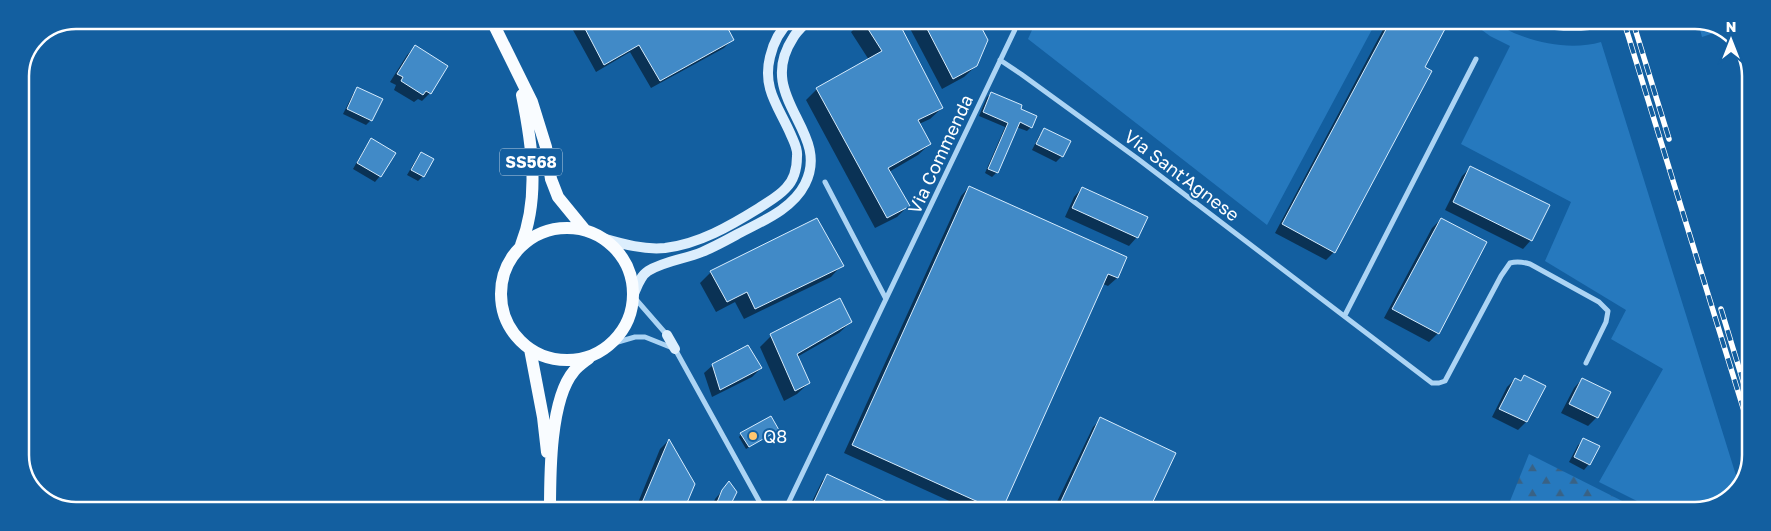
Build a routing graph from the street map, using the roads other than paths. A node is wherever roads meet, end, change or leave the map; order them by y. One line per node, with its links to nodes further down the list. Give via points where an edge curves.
1 (496, 29): 7 (main road, SS568)
2 (785, 29): 10 (street, via 776,42 768,66 769,88 798,154 795,172 787,188 718,231 682,245 634,248)
3 (800, 29): 12 (street, via 786,50 781,79 785,97 809,147 809,172 798,196 765,220 704,252 647,271)
4 (1015, 29): 6 (street, Via Commenda)
5 (1476, 59): 14 (street)
6 (1000, 60): 13 (street, Via Commenda); 14 (street, Via Sant'Agnese, via 1084,119)
7 (518, 76): 9 (main road, SS568, via 541,128 558,197); 11 (main road, SS568, via 530,133 532,176 528,228)
8 (825, 182): 13 (street)
9 (585, 230): 10 (main road); 11 (main road, via 550,231)
10 (602, 238): 12 (main road, via 626,263)
11 (520, 247): 17 (main road, via 504,274 502,306 514,334)
12 (634, 296): 15 (street); 16 (main road, via 627,322)
13 (886, 299): 24 (street, Via Commenda)
14 (1345, 316): 20 (street, Via Sant'Agnese, via 1432,383 1439,384 1446,381 1505,269 1510,263 1522,262 1599,302 1608,311)
15 (667, 335): 18 (street)
16 (612, 344): 18 (street, via 636,336); 19 (main road)
17 (530, 349): 19 (main road, via 561,360); 21 (main road)
18 (675, 349): 23 (street)
19 (593, 355): 21 (main road, via 574,370 566,385 556,418)
20 (1586, 363)
21 (550, 474): 22 (main road)
22 (550, 502)
23 (760, 502)
24 (789, 502)

